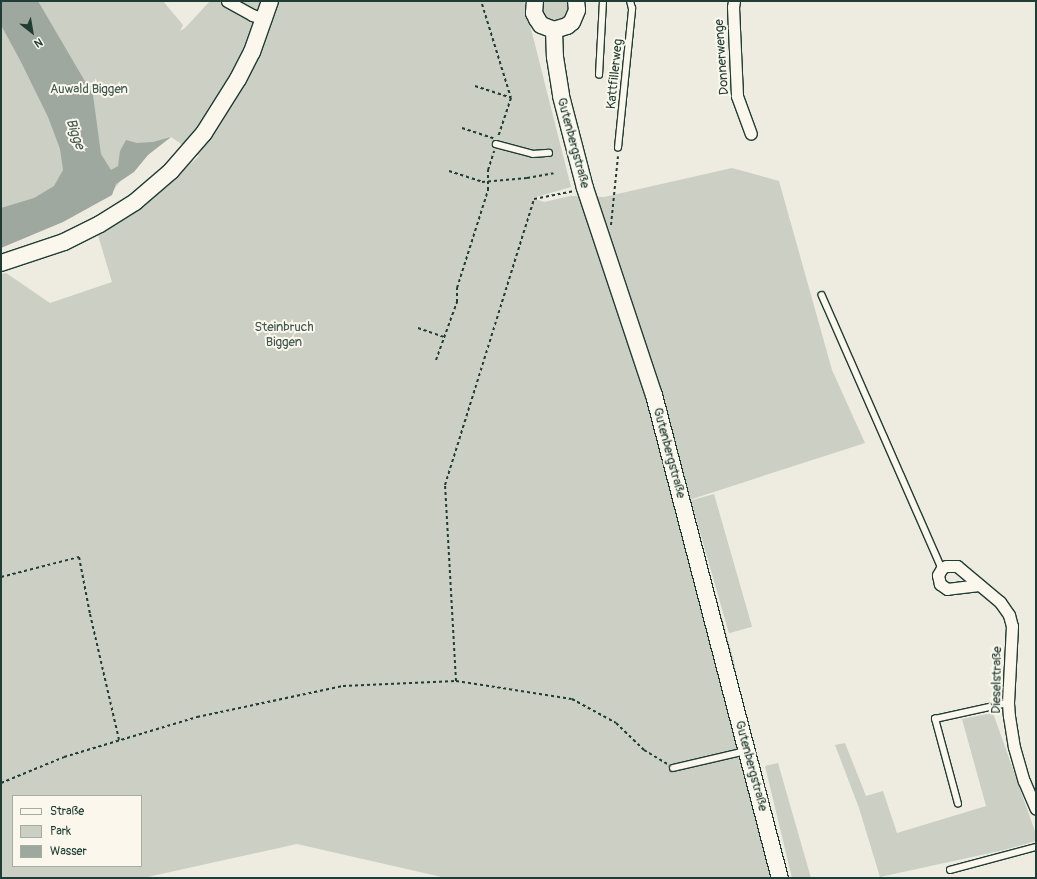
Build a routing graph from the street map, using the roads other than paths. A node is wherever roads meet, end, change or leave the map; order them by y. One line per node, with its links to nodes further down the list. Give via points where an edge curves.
1 (227, 1): 8 (street)
2 (270, 1): 8 (main road)
3 (535, 1): 9 (main road, via 536,19 541,25)
4 (603, 1): 10 (lane)
5 (630, 1): 13 (lane, Kattfillerweg, via 632,9)
6 (734, 1): 11 (street, Donnerwenge, via 737,96)
7 (578, 2): 9 (main road, via 572,22)
8 (265, 19): 15 (main road, via 246,66 216,115 189,152 161,180 134,202 100,224 64,242)
9 (554, 30): 20 (main road, Gutenbergstraße, via 561,96 585,188 654,395)
10 (599, 75)
11 (751, 134)
12 (496, 144): 14 (lane, via 533,154)
13 (618, 148)
14 (549, 153)
15 (1, 263)
16 (822, 295): 17 (lane)
17 (942, 568): 18 (street, Dieselstraße, via 957,566); 18 (street, via 938,580 946,589)
18 (979, 585): 19 (street, Dieselstraße, via 1000,602 1009,615 1012,626)
19 (1008, 703): 22 (lane, via 935,719); 23 (street, Dieselstraße, via 1014,747)
20 (746, 751): 21 (lane); 26 (main road, Gutenbergstraße)
21 (673, 768)
22 (958, 804)
23 (1036, 809)
24 (1036, 847): 25 (lane)
25 (950, 870)
26 (780, 878)

